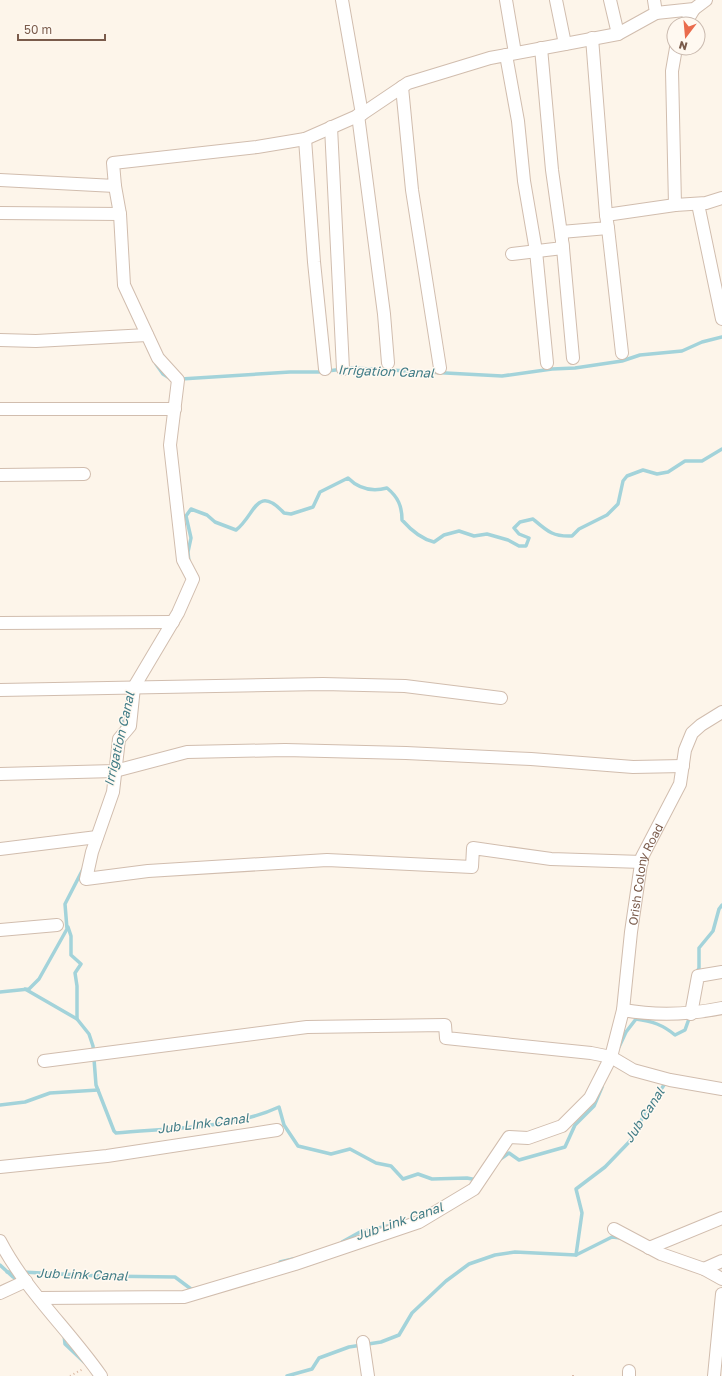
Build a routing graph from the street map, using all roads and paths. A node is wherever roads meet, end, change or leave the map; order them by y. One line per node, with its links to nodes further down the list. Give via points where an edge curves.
1 (342, 0): 17 (street)
2 (506, 0): 14 (street)
3 (556, 0): 12 (street)
4 (610, 0): 10 (street)
5 (654, 0): 8 (street)
6 (706, 0): 7 (street)
7 (694, 9): 8 (street); 9 (street)
8 (656, 13): 10 (street)
9 (690, 16)
10 (618, 34): 11 (street)
11 (592, 38): 12 (street); 27 (street)
12 (565, 44): 13 (street)
13 (541, 48): 14 (street); 29 (street, via 552,170)
14 (510, 54): 16 (street, via 408,83); 30 (street, via 524,181)
15 (675, 56): 24 (street, via 672,72)
16 (402, 87): 17 (street); 40 (street, via 412,190)
17 (360, 114): 18 (street); 38 (street)
18 (331, 127): 19 (street); 42 (street)
19 (305, 139): 21 (street, via 113,163); 41 (street)
20 (0, 180): 21 (street)
21 (115, 186): 26 (street)
22 (722, 198): 23 (street)
23 (698, 204): 24 (street); 32 (street)
24 (675, 205): 27 (street)
25 (0, 213): 26 (street)
26 (120, 214): 34 (street, via 124,285)
27 (606, 215): 28 (street)
28 (608, 228): 29 (street, via 561,232); 36 (street)
29 (563, 248): 30 (street); 37 (street)
30 (536, 251): 31 (street); 39 (street)
31 (512, 254)
32 (717, 272): 33 (street)
33 (722, 319)
34 (147, 335): 35 (street, via 36,341); 44 (street, via 158,358 178,380)
35 (0, 340)
36 (622, 353)
37 (573, 358)
38 (388, 363)
39 (547, 364)
40 (440, 368)
41 (325, 369)
42 (343, 369)
43 (0, 409): 44 (street)
44 (174, 409): 47 (street, via 171,453 183,560 193,578)
45 (0, 474): 46 (street)
46 (84, 474)
47 (173, 622): 48 (street); 49 (street)
48 (0, 623)
49 (134, 687): 50 (street); 51 (street, via 323,684 405,686); 54 (street, via 130,726 119,739)
50 (0, 690)
51 (501, 698)
52 (722, 712): 53 (street, Orish Colony Road, via 692,733 685,750)
53 (683, 766): 54 (street, via 633,767 438,754 285,750 187,752); 58 (street, Orish Colony Road, via 680,784 642,857)
54 (116, 771): 55 (street); 56 (street, via 113,792)
55 (0, 774)
56 (97, 838): 57 (street); 58 (street, via 86,879 148,871 327,860 472,867 473,848 551,858)
57 (0, 849)
58 (642, 862): 63 (street, Orish Colony Road)
59 (57, 925): 60 (street)
60 (0, 930)
61 (722, 972): 64 (street, via 698,976)
62 (722, 1008): 64 (street)
63 (623, 1010): 64 (street, via 649,1015); 65 (street, Orish Colony Road)
64 (691, 1014)
65 (611, 1057): 66 (street, via 446,1038 445,1025 423,1025 307,1027); 67 (street, via 633,1070 670,1080); 80 (street, Orish Colony Road, via 590,1098 562,1126 528,1138 510,1137 474,1189 419,1222 295,1264 184,1297)
66 (44, 1062)
67 (722, 1089)
68 (277, 1130): 69 (street, via 107,1156)
69 (0, 1167)
70 (722, 1218): 73 (street)
71 (614, 1229): 73 (street)
72 (0, 1241): 77 (street, via 8,1257)
73 (649, 1248): 75 (street)
74 (722, 1261): 75 (street)
75 (704, 1269): 76 (street)
76 (722, 1279)
77 (26, 1281): 78 (street); 80 (street)
78 (0, 1293)
79 (722, 1294): 84 (street)
80 (39, 1298): 82 (street)
81 (363, 1342): 83 (street)
82 (101, 1376)
83 (368, 1376)
84 (714, 1376)

